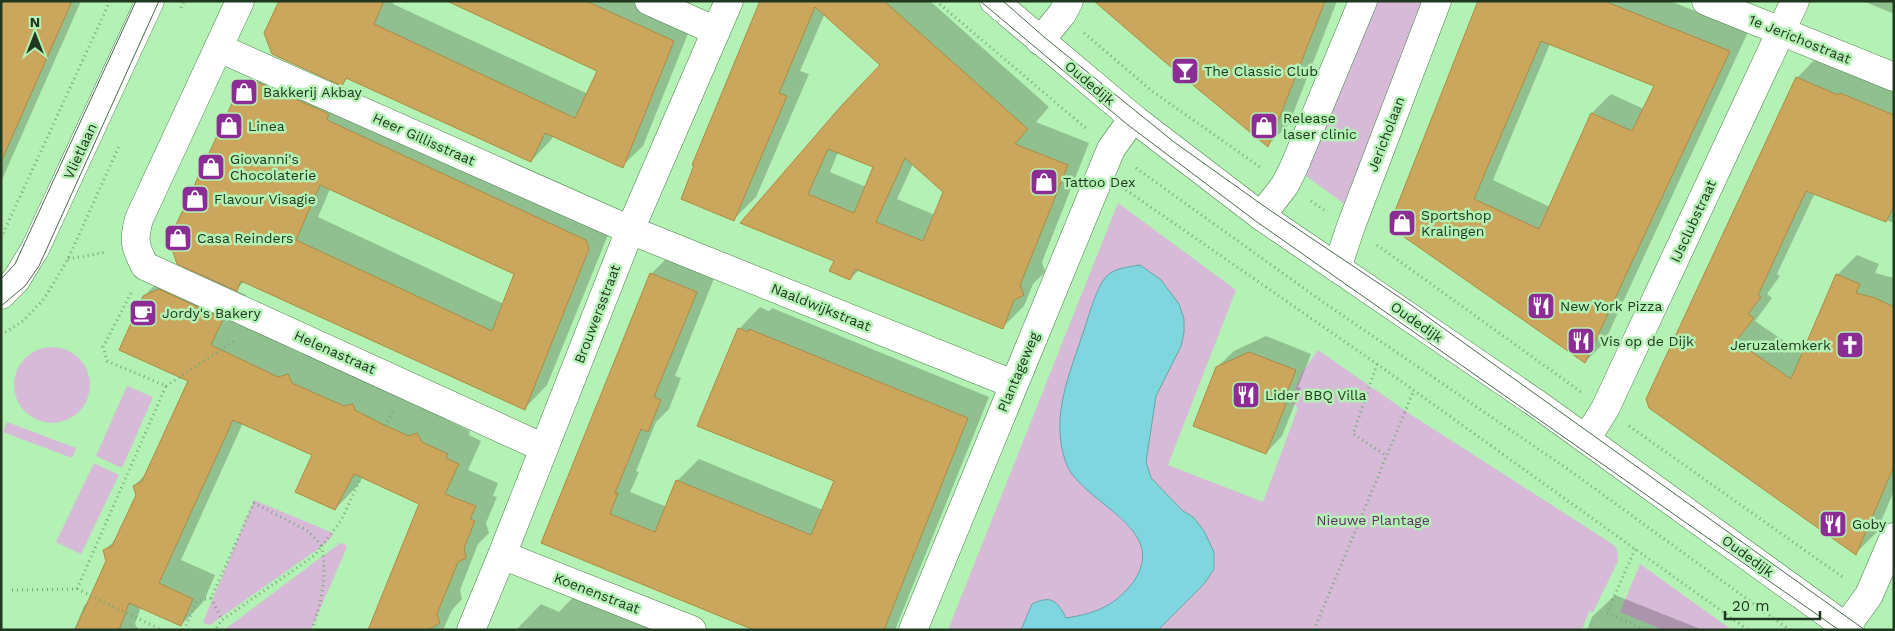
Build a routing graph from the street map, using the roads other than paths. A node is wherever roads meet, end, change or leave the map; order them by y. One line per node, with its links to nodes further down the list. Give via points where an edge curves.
1 (150, 1): 20 (street, Vlietlaan, via 35,249 16,280)
2 (240, 1): 14 (street)
3 (649, 1): 11 (street)
4 (729, 1): 11 (street, Brouwersstraat)
5 (994, 1): 13 (street, Oudedijk)
6 (1363, 1): 17 (street, via 1294,167 1285,185)
7 (1437, 1): 19 (street, Jericholaan)
8 (1706, 1): 12 (street, 1e Jerichostraat)
9 (1795, 1): 12 (street, IJsclubstraat)
10 (1065, 8): 13 (street)
11 (716, 31): 18 (street, Brouwersstraat)
12 (1781, 31): 15 (street, 1e Jerichostraat); 22 (street, IJsclubstraat, via 1605,409)
13 (1040, 41): 16 (street, Oudedijk)
14 (219, 48): 18 (street, Heer Gillisstraat); 23 (street, Helenastraat, via 138,219 134,234 140,256 265,320)
15 (1894, 77)
16 (1133, 118): 17 (street, Oudedijk); 21 (street, Plantageweg, via 1111,150)
17 (1261, 216): 19 (street, Oudedijk)
18 (630, 230): 21 (street, Naaldwijkstraat); 23 (street, Brouwersstraat)
19 (1337, 268): 22 (street, Oudedijk)
20 (1, 295)
21 (1013, 384): 29 (street, Plantageweg)
22 (1586, 439): 26 (street, Oudedijk)
23 (544, 448): 25 (street, Brouwersstraat)
24 (1894, 537): 26 (street, via 1869,596)
25 (502, 555): 27 (street, Brouwersstraat); 28 (street, Koenenstraat)
26 (1848, 628)
27 (471, 630)
28 (692, 630)
29 (913, 630)

